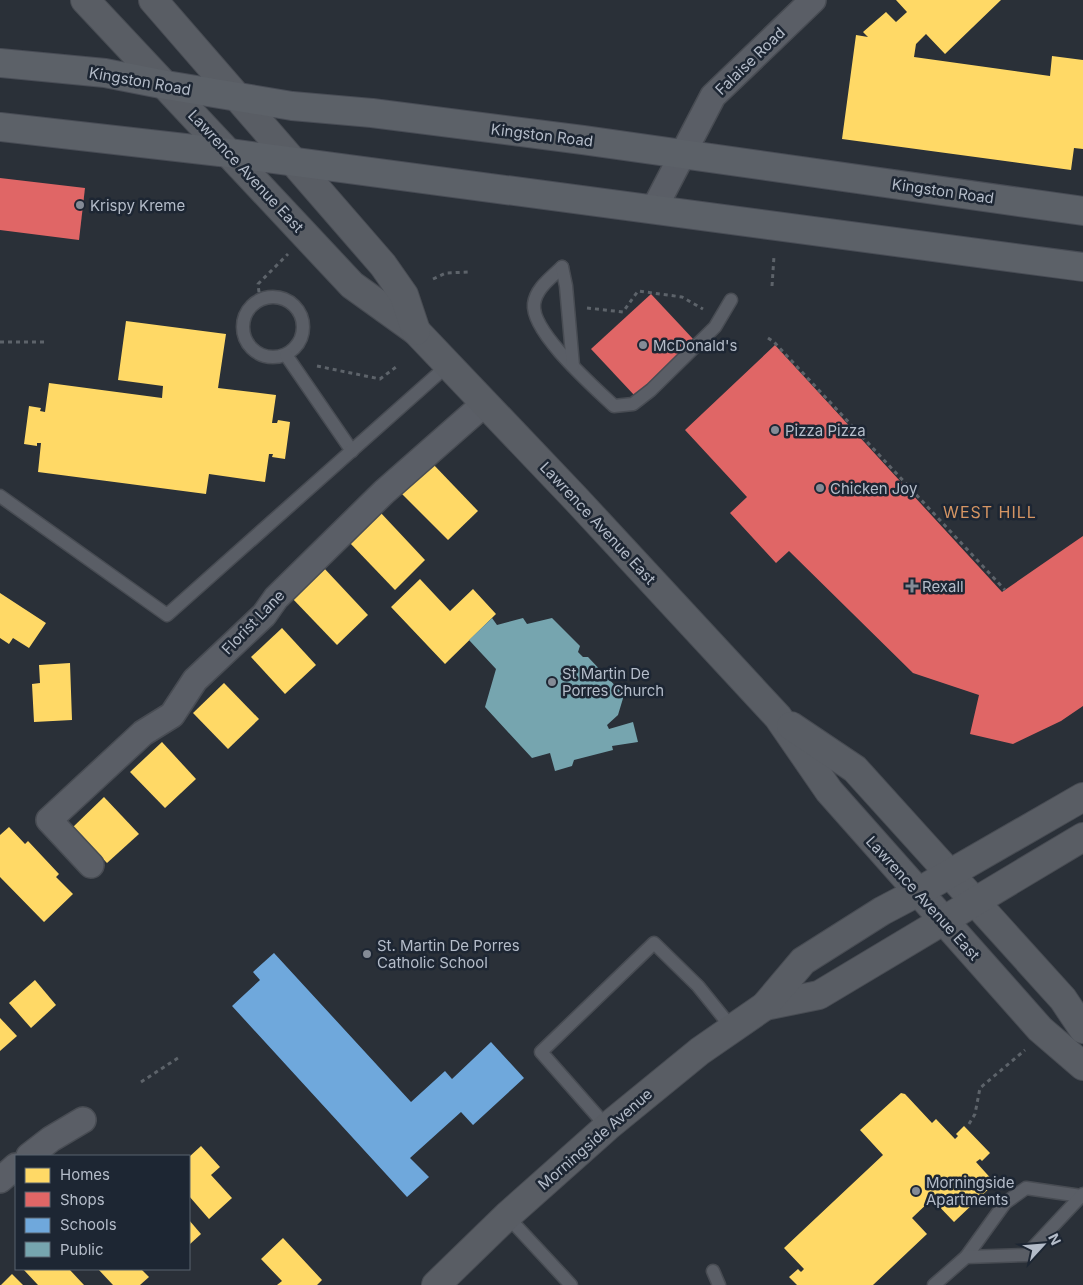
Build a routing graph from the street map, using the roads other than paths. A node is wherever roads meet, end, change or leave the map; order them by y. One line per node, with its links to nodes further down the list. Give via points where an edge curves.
1 (85, 0): 5 (main road, Lawrence Avenue East)
2 (153, 0): 6 (main road, Lawrence Avenue East)
3 (813, 0): 9 (street, Falaise Road, via 714,96)
4 (0, 63): 5 (main road, Kingston Road, via 105,72)
5 (166, 85): 6 (main road, Kingston Road); 8 (main road, Lawrence Avenue East)
6 (236, 97): 9 (main road, Kingston Road); 10 (main road, Lawrence Avenue East)
7 (0, 127): 8 (main road)
8 (229, 153): 10 (main road); 15 (main road, Lawrence Avenue East, via 352,285)
9 (682, 155): 11 (street, Falaise Road); 12 (main road, Kingston Road)
10 (293, 162): 11 (main road); 15 (main road, Lawrence Avenue East, via 383,265 404,295)
11 (654, 209): 13 (main road)
12 (1083, 211)
13 (1083, 267)
14 (732, 300): 18 (lane, via 715,327 633,404 614,406)
15 (416, 331): 17 (main road, Lawrence Avenue East)
16 (286, 354): 16 (lane, via 266,356 249,344 245,320 252,306 260,300 269,297 288,300 301,314 303,333 300,342); 20 (lane)
17 (448, 365): 19 (main road, Lawrence Avenue East); 20 (lane)
18 (573, 366): 18 (lane, via 566,286 562,268 540,288 534,305 540,328)
19 (484, 404): 22 (main road, Lawrence Avenue East); 25 (street, Florist Lane, via 384,492 276,598 264,615 196,680 172,715 143,733 48,820)
20 (352, 451): 21 (lane, via 167,615)
21 (0, 496)
22 (778, 717): 26 (main road, Lawrence Avenue East, via 855,769); 27 (main road, Lawrence Avenue East, via 829,791)
23 (1083, 797): 26 (main road, Morningside Avenue)
24 (1083, 837): 28 (main road, Morningside Avenue)
25 (91, 865)
26 (950, 874): 27 (main road, Morningside Avenue); 28 (main road, Lawrence Avenue East)
27 (918, 892): 29 (main road, Lawrence Avenue East); 30 (main road, Morningside Avenue, via 882,910 802,961)
28 (976, 902): 29 (main road, Morningside Avenue); 32 (main road, Lawrence Avenue East, via 1063,999)
29 (943, 920): 30 (main road, Morningside Avenue, via 819,995); 33 (main road, Lawrence Avenue East, via 1040,1030)
30 (765, 1006): 31 (main road, Morningside Avenue)
31 (732, 1028): 35 (main road, Morningside Avenue, via 700,1050); 35 (lane, via 698,986 654,943 541,1052)
32 (1083, 1030)
33 (1083, 1066)
34 (83, 1120): 36 (street)
35 (607, 1127): 40 (main road, Morningside Avenue)
36 (29, 1155)
37 (15, 1167): 38 (street)
38 (0, 1180)
39 (1082, 1195): 41 (lane, via 1026,1255); 41 (lane, via 1026,1188 1005,1203)
40 (507, 1216): 43 (main road, Morningside Avenue); 44 (lane)
41 (966, 1257): 46 (lane)
42 (714, 1271): 45 (lane)
43 (436, 1285)
44 (572, 1285)
45 (719, 1285)
46 (934, 1285)

